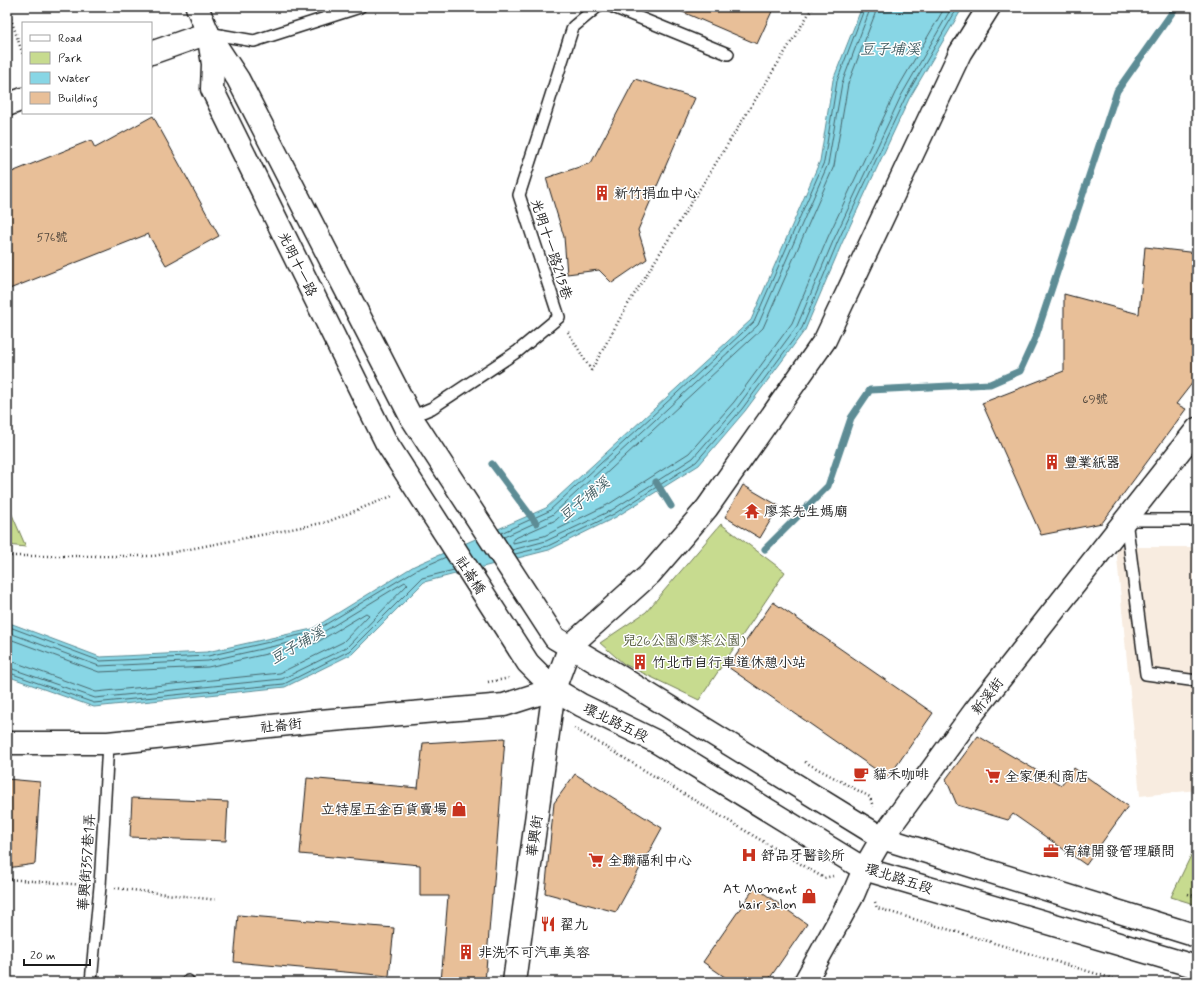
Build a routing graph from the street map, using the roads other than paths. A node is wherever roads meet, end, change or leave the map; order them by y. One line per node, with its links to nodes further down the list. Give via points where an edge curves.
1 (197, 7): 6 (street, 光明十一路)
2 (360, 7): 6 (lane, via 254,41)
3 (598, 7): 11 (lane, 光明十一路215巷, via 573,26 519,195 559,317 518,351 432,408)
4 (613, 7): 8 (lane)
5 (989, 7): 16 (street, via 960,53 825,340 708,508 650,574)
6 (208, 33): 7 (street); 11 (street, 光明十一路, via 238,79); 13 (street, 光明十一路, via 213,64 212,89 386,442)
7 (152, 53)
8 (728, 54)
9 (22, 99): 10 (street)
10 (7, 105)
11 (411, 417): 16 (street, 光明十一路)
12 (1197, 428): 14 (street, 新溪街)
13 (414, 487): 17 (street, 社崙橋)
14 (1126, 520): 15 (lane); 18 (lane, via 1146,674); 22 (street, 新溪街, via 974,712)
15 (1197, 520)
16 (563, 642): 19 (street, 華興街); 22 (street)
17 (528, 664): 19 (street, 環北路五段)
18 (1197, 681)
19 (554, 689): 21 (street, 社崙街, via 504,705); 23 (street, 環北路五段, via 657,742); 27 (street, 華興街)
20 (7, 743): 21 (street, 社崙街)
21 (108, 743): 26 (lane, 華興街357巷1弄, via 100,886)
22 (882, 838): 23 (street, 新溪街); 24 (street)
23 (864, 868): 25 (street, 環北路五段); 28 (street, 新溪街)
24 (1197, 936)
25 (1197, 967)
26 (91, 982)
27 (514, 982)
28 (805, 982)

